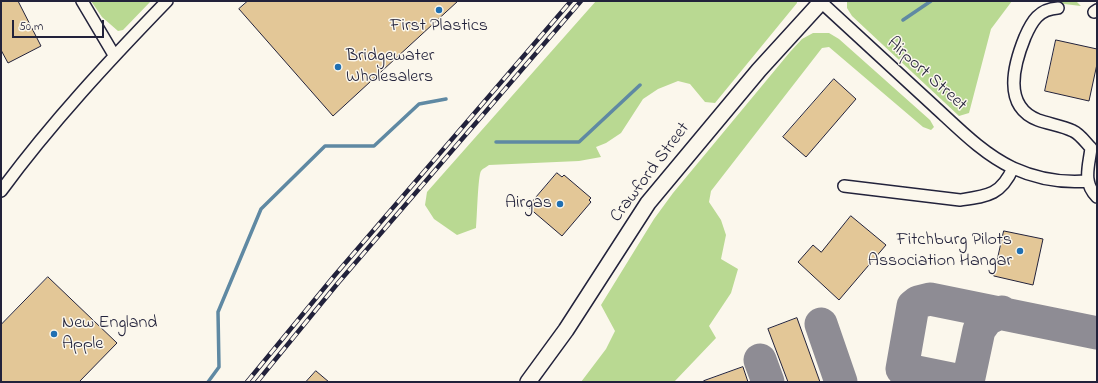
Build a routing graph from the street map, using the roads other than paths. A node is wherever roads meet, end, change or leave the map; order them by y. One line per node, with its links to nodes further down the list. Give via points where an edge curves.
1 (82, 1): 5 (street)
2 (167, 1): 5 (street)
3 (822, 2): 6 (street, Airport Street, via 977,144); 11 (main road, Crawford Street, via 759,70 648,203 566,330)
4 (1058, 8): 7 (street, via 1045,11 1033,21 1023,43 1013,88 1020,106 1029,115 1037,120 1075,131 1091,148 1086,172)
5 (114, 55): 9 (street, via 49,129)
6 (1012, 168): 7 (street, Airport Street, via 1057,180); 8 (street, via 1006,182 1000,188 979,197 960,200)
7 (1087, 181): 10 (street)
8 (844, 186)
9 (1, 191)
10 (1097, 197)
11 (528, 382)

